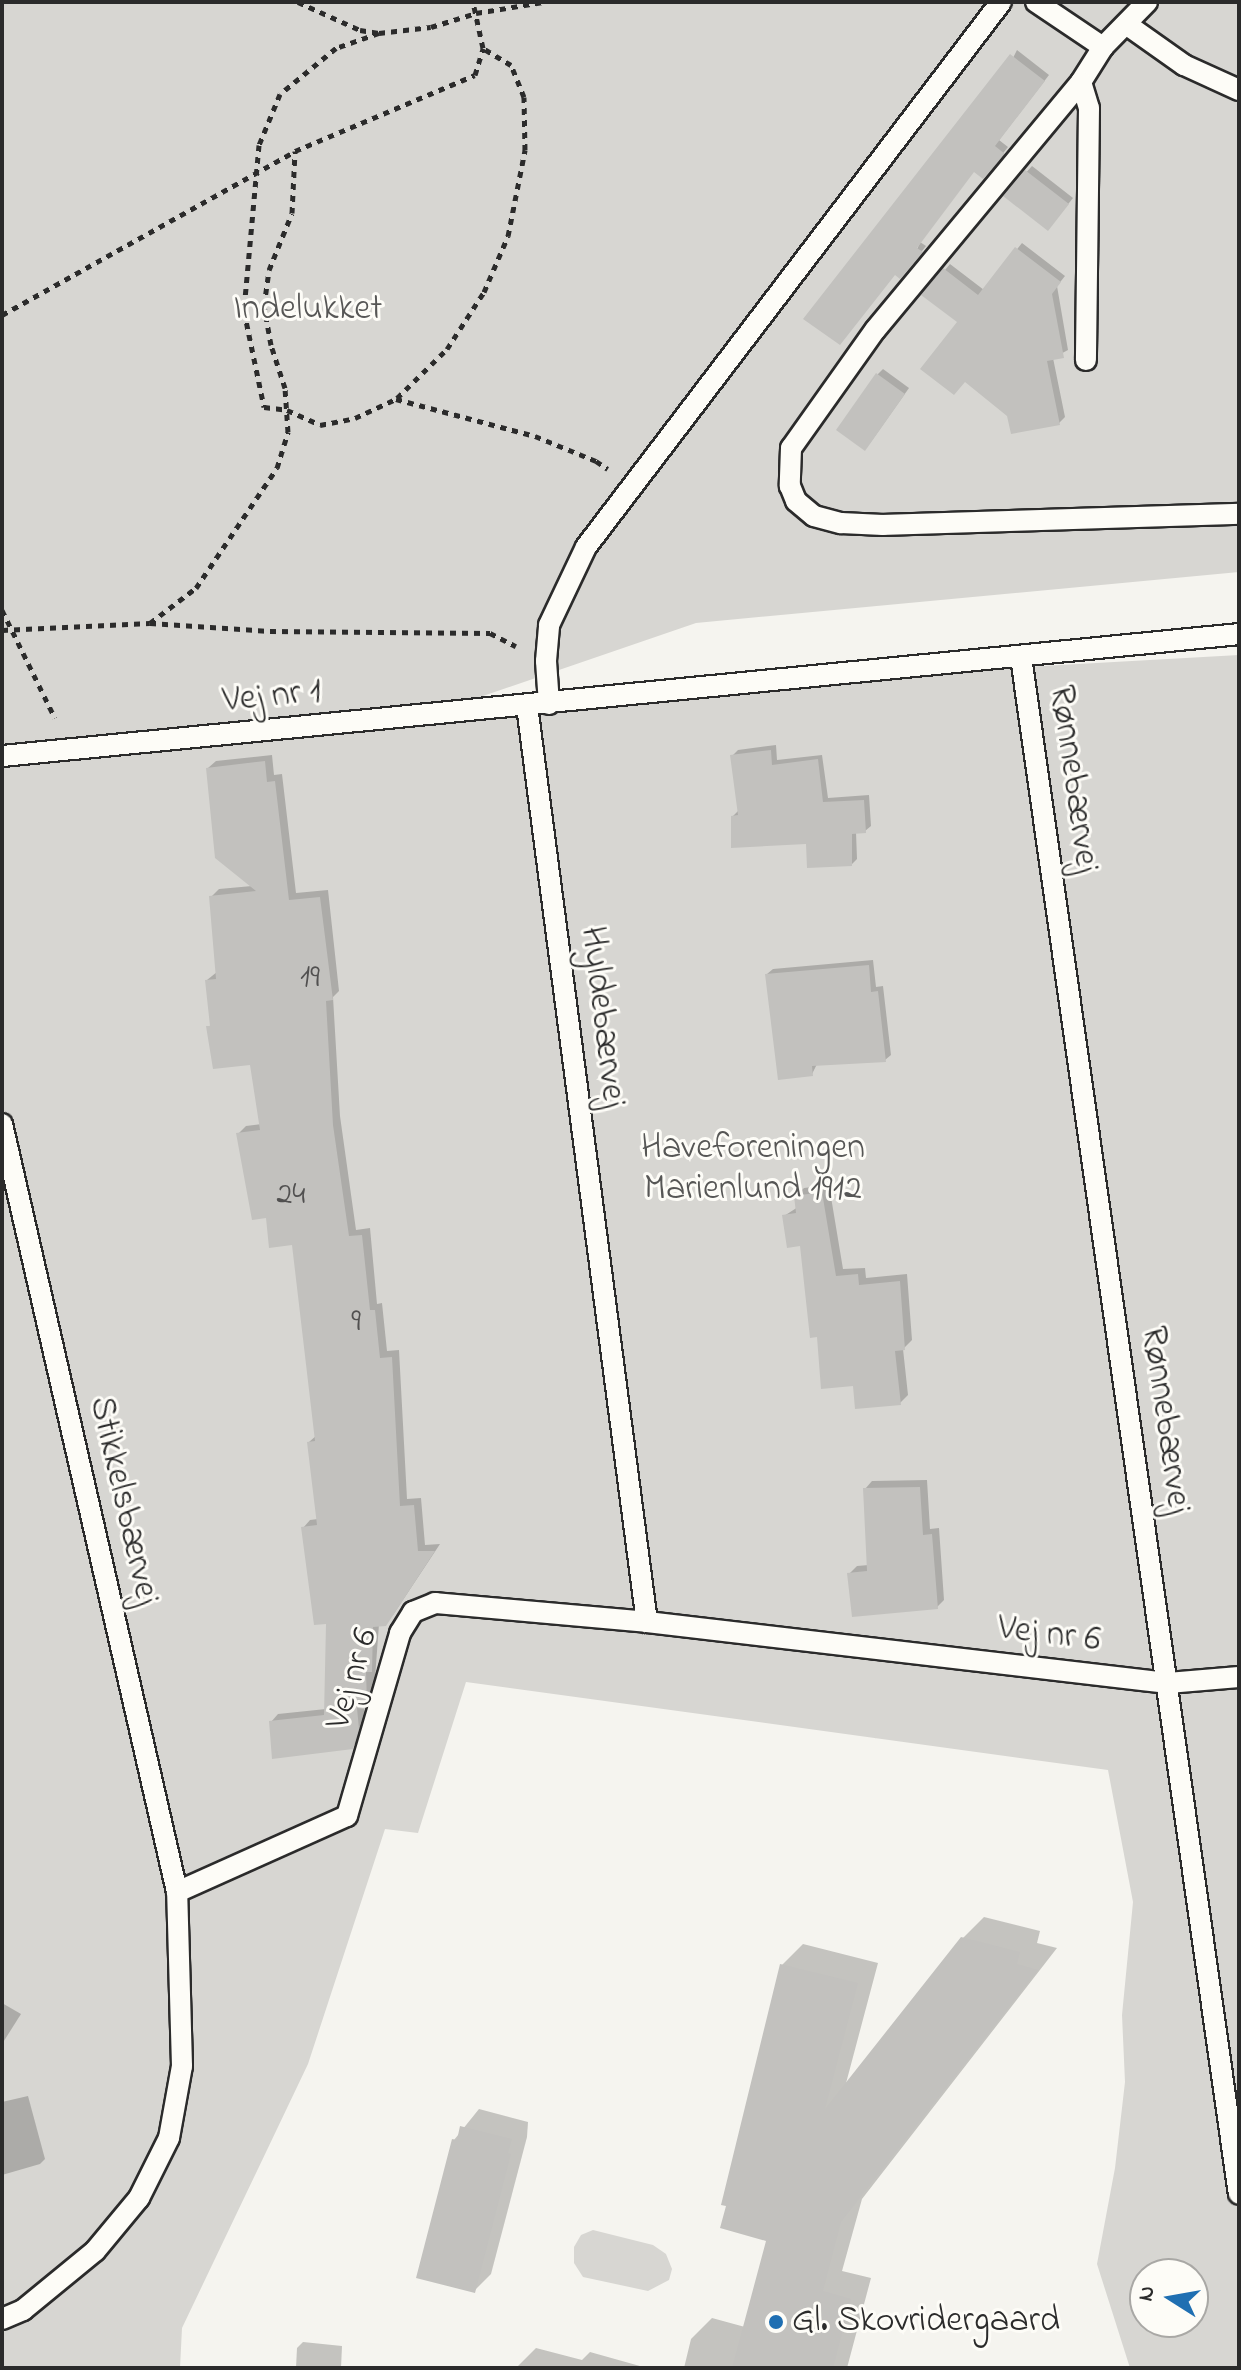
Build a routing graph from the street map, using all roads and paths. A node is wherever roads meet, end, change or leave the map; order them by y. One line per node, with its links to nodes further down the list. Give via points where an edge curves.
1 (298, 2): 9 (path)
2 (473, 2): 7 (path)
3 (543, 2): 7 (path)
4 (1001, 2): 20 (lane)
5 (1036, 2): 10 (lane)
6 (1147, 2): 8 (lane)
7 (476, 13): 9 (path, via 431,27); 11 (path)
8 (1126, 24): 10 (lane); 13 (lane, via 1184,65)
9 (379, 33): 15 (path, via 336,48 280,94 259,145)
10 (1103, 47): 12 (lane)
11 (483, 48): 14 (path, via 475,75); 18 (path, via 511,65 524,97 525,150 508,236 484,292 447,349)
12 (1081, 82): 17 (lane, via 1089,108); 21 (lane, via 875,330 791,448 790,486 796,501 814,516 841,523)
13 (1239, 90)
14 (295, 151): 15 (path); 19 (path, via 292,213 269,270 264,306)
15 (255, 173): 16 (path); 19 (path, via 244,311 248,345 264,407)
16 (2, 315)
17 (1086, 360)
18 (396, 399): 19 (path, via 355,418 320,425); 20 (path, via 535,436 596,461)
19 (287, 410): 23 (path, via 288,432 277,468 196,588)
20 (632, 486): 28 (lane, via 586,547 567,583 549,625)
21 (1239, 514)
22 (2, 610): 24 (path)
23 (150, 623): 24 (path); 28 (path, via 270,631 490,633)
24 (12, 629): 25 (path); 31 (path)
25 (2, 630)
26 (1239, 634): 27 (lane, Vej nr 1)
27 (1021, 657): 29 (lane, Vej nr 1); 36 (lane, Rønnebærvej)
28 (546, 661): 29 (lane)
29 (549, 704): 30 (lane, Vej nr 1)
30 (527, 706): 31 (lane, Vej nr 1); 34 (lane, Hyldebærvej)
31 (71, 751): 32 (lane, Vej nr 1)
32 (2, 756)
33 (2, 1124): 37 (lane, Stikkelsbærvej)
34 (647, 1622): 36 (lane, Vej nr 6); 37 (lane, Vej nr 6, via 435,1603 413,1612 400,1633 347,1816)
35 (1239, 1677): 36 (lane, Vej nr 6)
36 (1168, 1683): 38 (lane, Rønnebærvej)
37 (177, 1892): 39 (lane, via 182,2066 169,2138 139,2198 95,2251 23,2310)
38 (1239, 2194)
39 (2, 2319)

